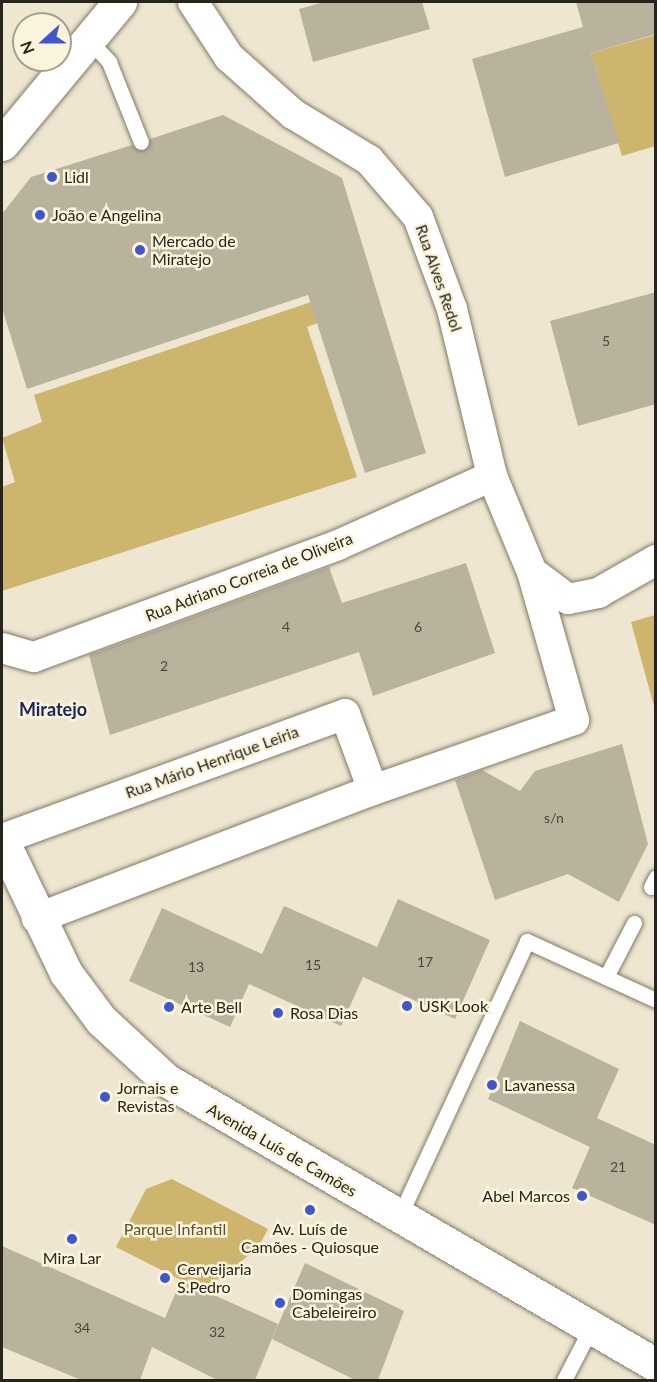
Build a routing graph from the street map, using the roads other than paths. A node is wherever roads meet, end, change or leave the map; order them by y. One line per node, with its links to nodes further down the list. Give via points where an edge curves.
1 (120, 2): 3 (street)
2 (193, 2): 6 (street, Rua Alves Redol, via 230,57 293,114 369,160 418,217 452,309)
3 (87, 38): 4 (lane, via 109,62); 5 (street)
4 (141, 142)
5 (2, 144)
6 (492, 476): 8 (street, Rua Alves Redol); 9 (street, Rua Adriano Correia de Oliveira, via 338,545 34,657)
7 (656, 560): 8 (street, via 598,592 568,598)
8 (532, 572): 10 (street, Rua Alves Redol, via 574,720)
9 (2, 648)
10 (373, 790): 11 (street, Rua Mário Henrique Leiria, via 345,714); 12 (street)
11 (2, 839): 12 (street, Avenida Luís de Camões)
12 (37, 918): 16 (street, Avenida Luís de Camões, via 66,973 102,1020 166,1080)
13 (634, 923): 14 (lane)
14 (606, 977): 15 (lane); 16 (lane, via 527,942)
15 (656, 1000)
16 (399, 1217): 17 (street, Avenida Luís de Camões)
17 (591, 1328): 18 (street, Avenida Luís de Camões); 19 (lane)
18 (656, 1365)
19 (564, 1380)

